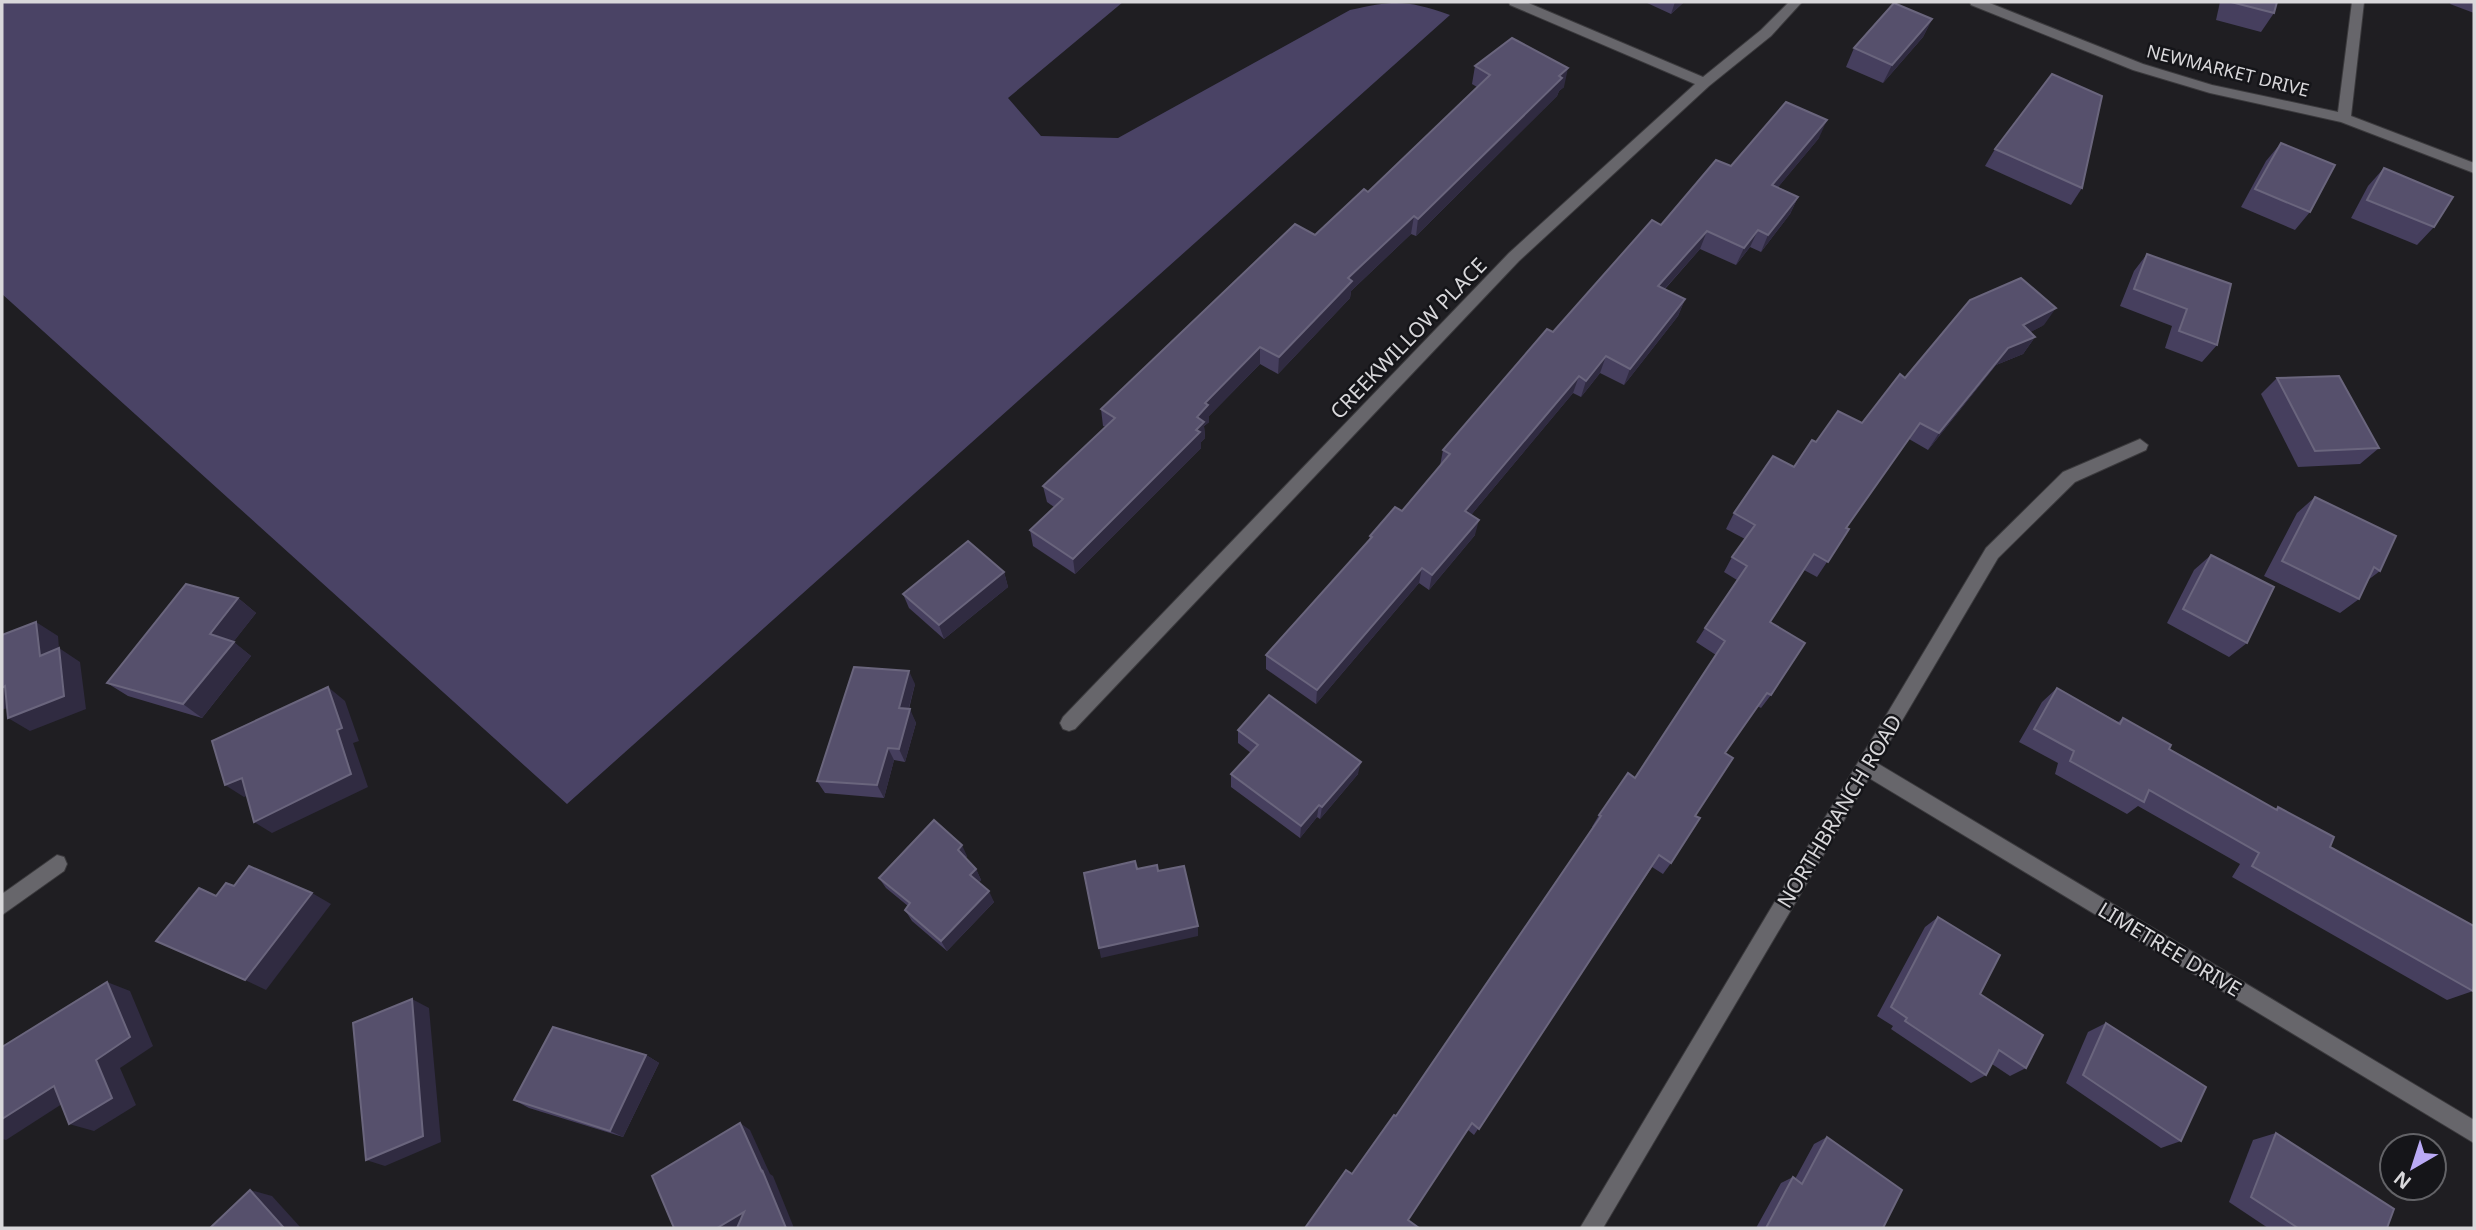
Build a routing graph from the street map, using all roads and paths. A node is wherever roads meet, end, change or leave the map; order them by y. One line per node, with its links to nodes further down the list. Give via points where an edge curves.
1 (1515, 2): 5 (street)
2 (1796, 2): 5 (street, CREEKWILLOW PLACE)
3 (1976, 2): 6 (street, NEWMARKET DRIVE, via 2138,67 2210,89)
4 (2358, 2): 6 (street)
5 (1704, 83): 9 (street, CREEKWILLOW PLACE, via 1514,257)
6 (2344, 118): 7 (street, NEWMARKET DRIVE)
7 (2474, 168)
8 (2140, 445): 10 (street, NORTHBRANCH ROAD, via 2069,477 1992,553)
9 (1069, 723)
10 (1866, 766): 13 (street, LIMETREE DRIVE); 14 (street, NORTHBRANCH ROAD)
11 (57, 864): 12 (street)
12 (2, 906)
13 (2474, 1132)
14 (1591, 1228)

